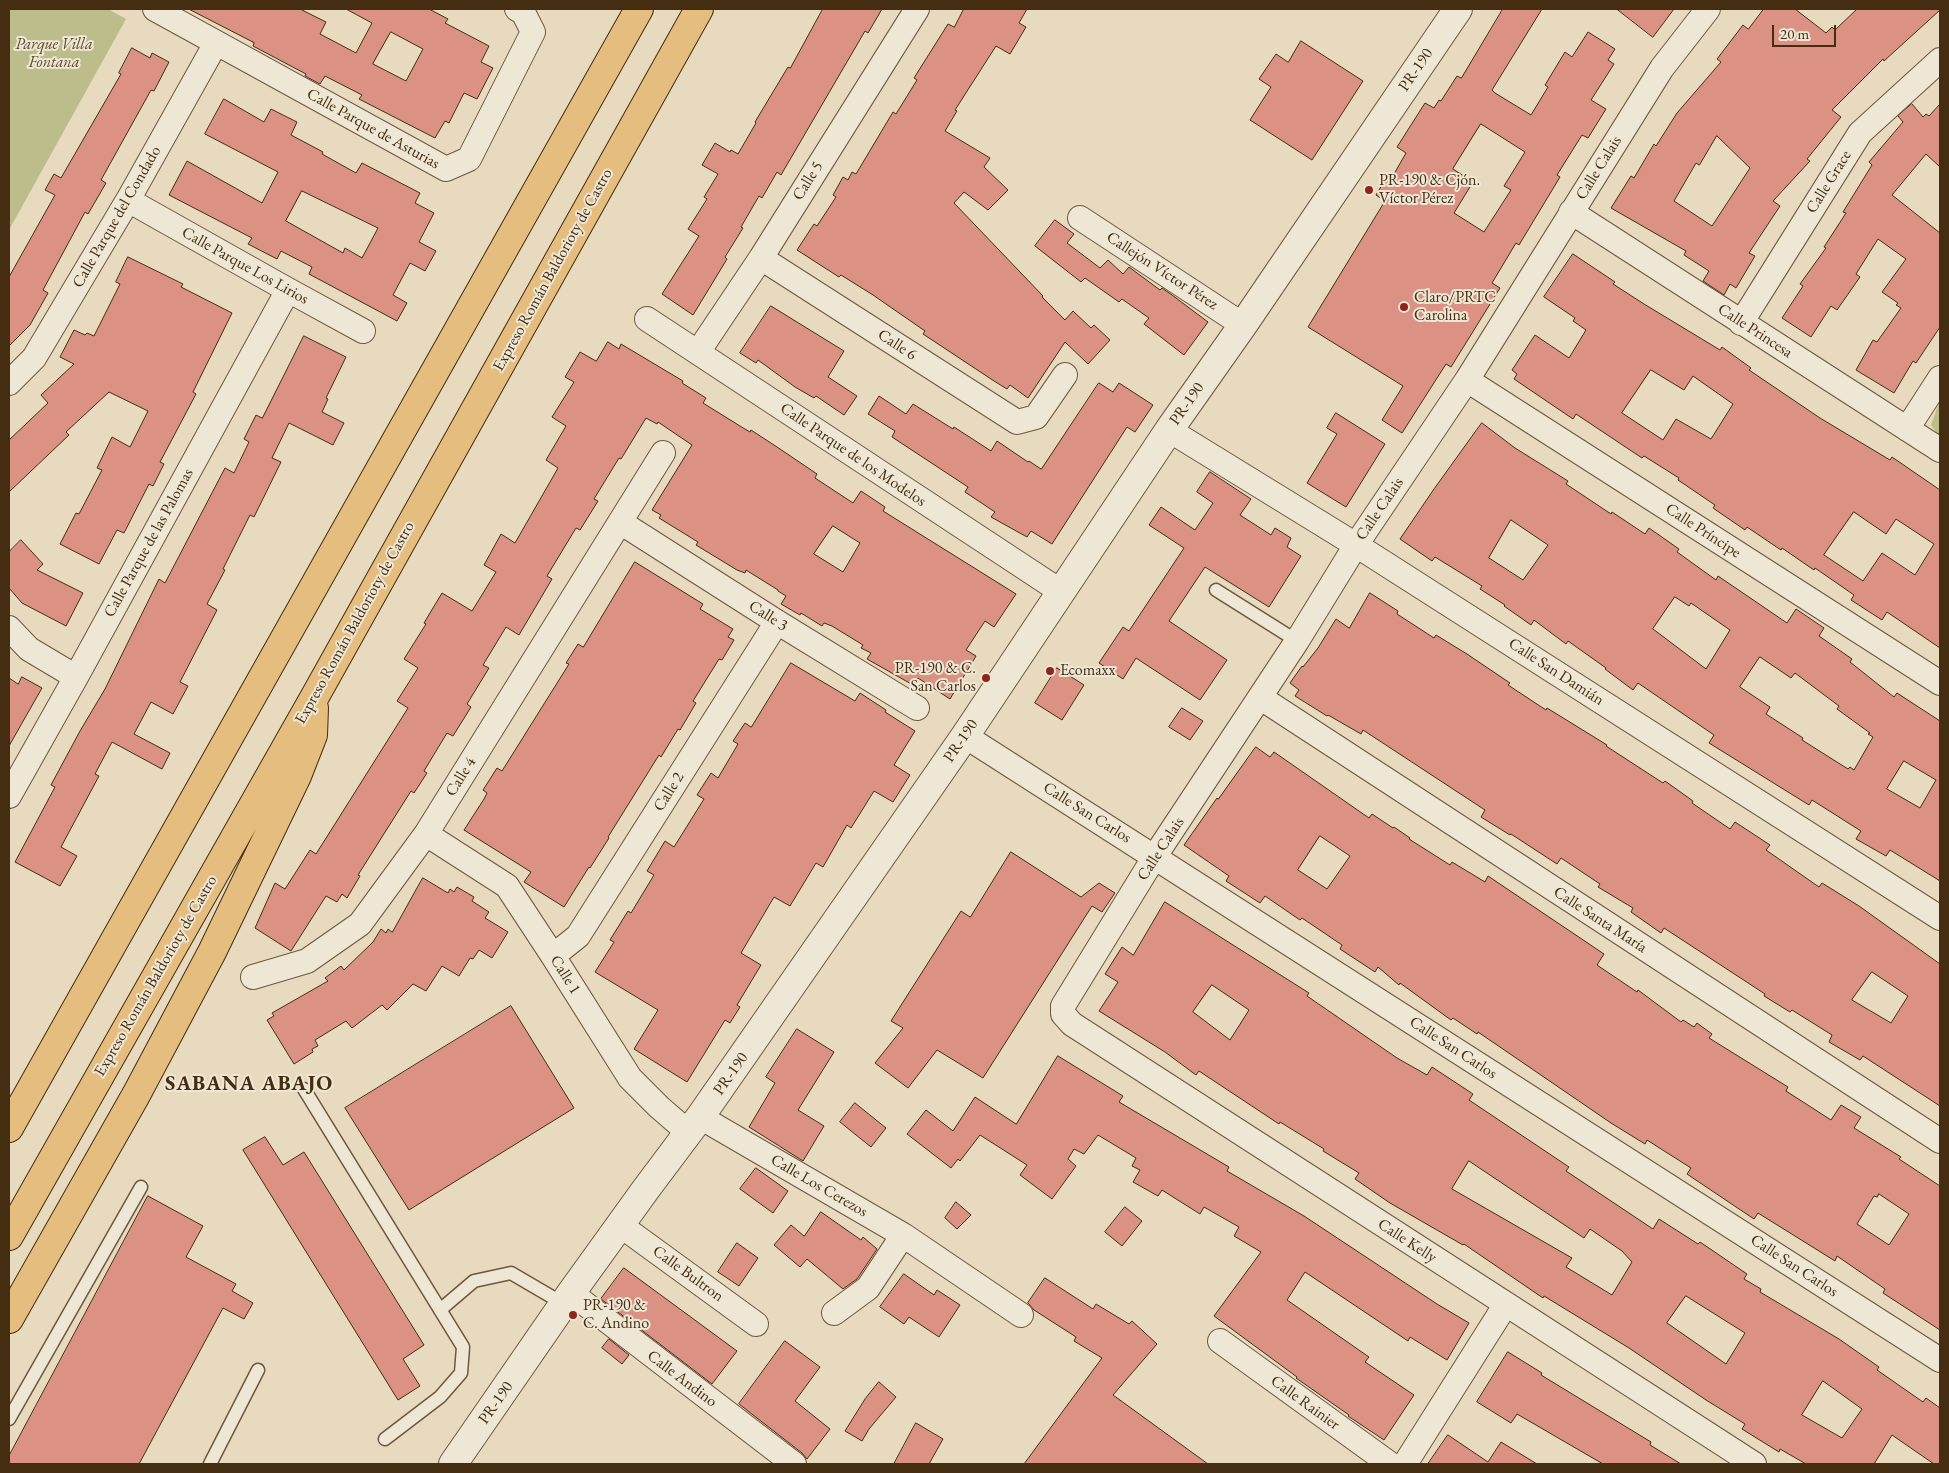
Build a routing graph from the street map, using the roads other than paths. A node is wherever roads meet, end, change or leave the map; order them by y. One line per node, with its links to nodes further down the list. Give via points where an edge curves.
1 (155, 9): 8 (street, Calle Parque de Asturias)
2 (517, 9): 8 (street, Calle Parque de Asturias, via 533,32 469,159 446,169)
3 (640, 9): 50 (highway)
4 (699, 9): 37 (highway, Expreso Román Baldorioty de Castro)
5 (917, 9): 13 (street, Calle 5)
6 (1458, 9): 17 (street, PR-190 / PR-190)
7 (1708, 9): 11 (street, Calle Calais, via 1662,68)
8 (216, 43): 10 (street, Calle Parque del Condado)
9 (1940, 60): 16 (street, Calle Grace, via 1860,133)
10 (128, 200): 14 (street, Calle Parque Los Lirios); 23 (street, Calle Parque del Condado, via 34,358)
11 (1571, 212): 16 (street, Calle Princesa); 22 (street, Calle Calais)
12 (1080, 218): 17 (street, Callejón Víctor Pérez)
13 (761, 258): 19 (street, Calle 5); 20 (street, Calle 6, via 1017,422 1036,418)
14 (288, 290): 18 (street, Calle Parque Los Lirios); 35 (street, Calle Parque de las Palomas)
15 (647, 319): 19 (street, Calle Parque de los Modelos)
16 (1741, 322): 24 (street, Calle Princesa)
17 (1243, 325): 25 (street, PR-190 / PR-190)
18 (363, 330)
19 (698, 352): 31 (street, Calle Parque de los Modelos)
20 (1065, 374)
21 (1940, 378): 24 (street)
22 (1467, 380): 29 (street, Calle Calais); 36 (street, Calle Príncipe)
23 (9, 383)
24 (1907, 429): 26 (street, Calle Princesa)
25 (1169, 430): 29 (street, Calle San Damián); 31 (street, PR-190 / PR-190)
26 (1940, 450)
27 (663, 454): 28 (street, Calle 4)
28 (620, 522): 32 (street, Calle 3); 42 (street, Calle 4)
29 (1356, 545): 34 (street, Calle Calais); 44 (street, Calle San Damián)
30 (1216, 590): 34 (lane)
31 (1060, 592): 40 (street, PR-190 / PR-190)
32 (777, 622): 39 (street, Calle 3); 45 (street, Calle 2, via 578,936)
33 (9, 628): 35 (street, via 29,650)
34 (1297, 641): 38 (street, Calle Calais)
35 (76, 677): 41 (street, Calle Parque de las Palomas)
36 (1940, 683)
37 (314, 698): 55 (highway, Expreso Román Baldorioty de Castro); 61 (highway, via 314,735 212,952 136,1095)
38 (1260, 698): 43 (street, Calle Calais); 51 (street, Calle Santa María)
39 (917, 708)
40 (965, 736): 43 (street, Calle San Carlos); 49 (street, PR-190 / PR-190)
41 (9, 796)
42 (426, 834): 45 (street, Calle 1, via 507,886); 46 (street, Calle 4, via 360,924 307,961)
43 (1156, 856): 47 (street, Calle Calais, via 1063,1006); 64 (street, Calle San Carlos)
44 (1940, 918)
45 (553, 956): 49 (street, Calle 1, via 630,1078 658,1107)
46 (253, 977)
47 (1063, 1014): 57 (street, Calle Kelly, via 1072,1024)
48 (304, 1089): 58 (lane)
49 (695, 1125): 53 (street, PR-190 / PR-190); 54 (street, Calle Los Cerezos)
50 (9, 1128)
51 (1940, 1141)
52 (141, 1187): 66 (lane)
53 (620, 1225): 56 (street, PR-190 / PR-190); 62 (street, Calle Bultron)
54 (902, 1235): 59 (street, via 868,1288); 60 (street, Calle Los Cerezos)
55 (9, 1236)
56 (567, 1299): 58 (lane, via 511,1272 474,1281); 69 (street, PR-190 / PR-190); 70 (street, Calle Andino)
57 (1506, 1304): 72 (street); 73 (street, Calle Kelly)
58 (440, 1310): 67 (lane, via 462,1347 461,1373 440,1397)
59 (834, 1313)
60 (1021, 1314)
61 (9, 1319)
62 (756, 1324)
63 (1220, 1341): 71 (street, Calle Rainier)
64 (1940, 1360)
65 (258, 1370): 68 (lane)
66 (9, 1419)
67 (385, 1438)
68 (210, 1464)
69 (453, 1464)
70 (794, 1464)
71 (1390, 1464)
72 (1405, 1464)
73 (1754, 1464)

